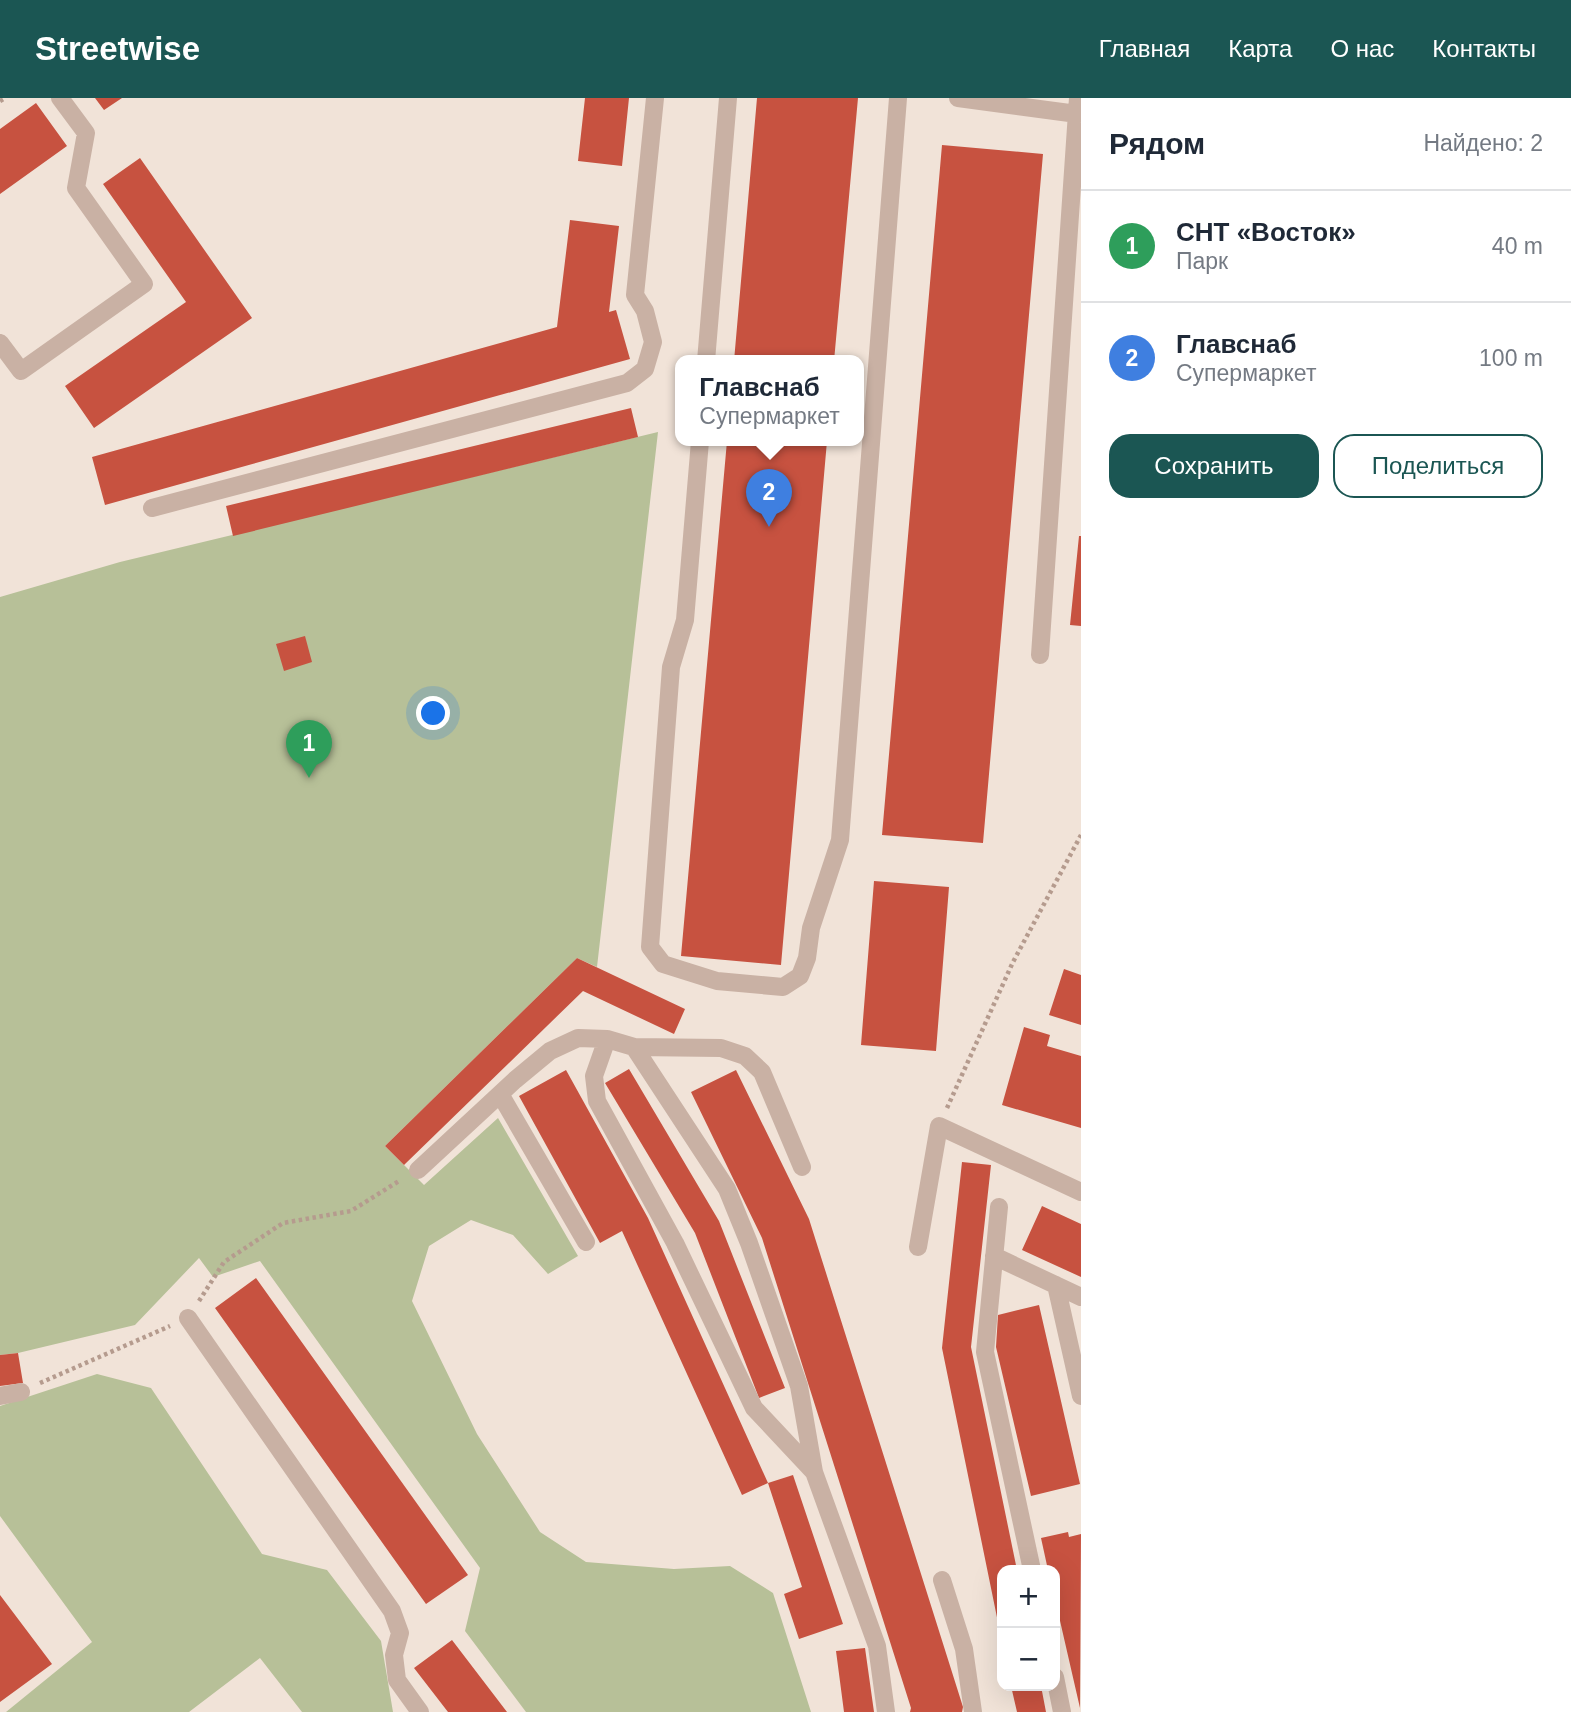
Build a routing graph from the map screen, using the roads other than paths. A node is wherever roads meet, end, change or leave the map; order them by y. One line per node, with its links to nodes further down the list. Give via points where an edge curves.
1 (60, 98): 7 (lane, via 86,133 76,188 144,284 21,371)
2 (655, 98): 10 (lane, via 635,295 645,311 653,342 645,369 627,383)
3 (728, 98): 8 (lane)
4 (898, 98): 9 (lane, via 840,840 811,928 807,958 800,976 783,987 718,981 663,964 650,947 671,667 685,620)
5 (958, 98): 6 (lane)
6 (1077, 106): 11 (lane)
7 (0, 343)
8 (707, 355)
9 (700, 446)
10 (152, 508)
11 (1040, 655)
12 (607, 1039): 13 (lane); 14 (lane, via 578,1038 550,1051); 28 (lane, via 594,1076 597,1101 676,1243 754,1408)
13 (634, 1047): 15 (lane, via 721,1048 746,1056 762,1072); 28 (lane, via 727,1189 799,1386)
14 (500, 1094): 16 (lane); 19 (lane)
15 (802, 1167)
16 (418, 1170)
17 (1081, 1192): 20 (lane, via 939,1126)
18 (999, 1207): 21 (lane)
19 (586, 1242)
20 (918, 1247)
21 (995, 1256): 22 (lane); 29 (lane, via 985,1352)
22 (1056, 1285): 23 (lane); 27 (lane)
23 (1081, 1297)
24 (188, 1318): 32 (lane, via 392,1611 400,1633 394,1655 397,1681)
25 (21, 1392): 26 (lane)
26 (0, 1396)
27 (1081, 1396)
28 (814, 1472): 33 (lane, via 877,1646)
29 (1031, 1565)
30 (942, 1580): 34 (lane, via 964,1649)
31 (1058, 1691): 35 (lane)
32 (420, 1712)
33 (886, 1712)
34 (973, 1712)
35 (1062, 1712)

